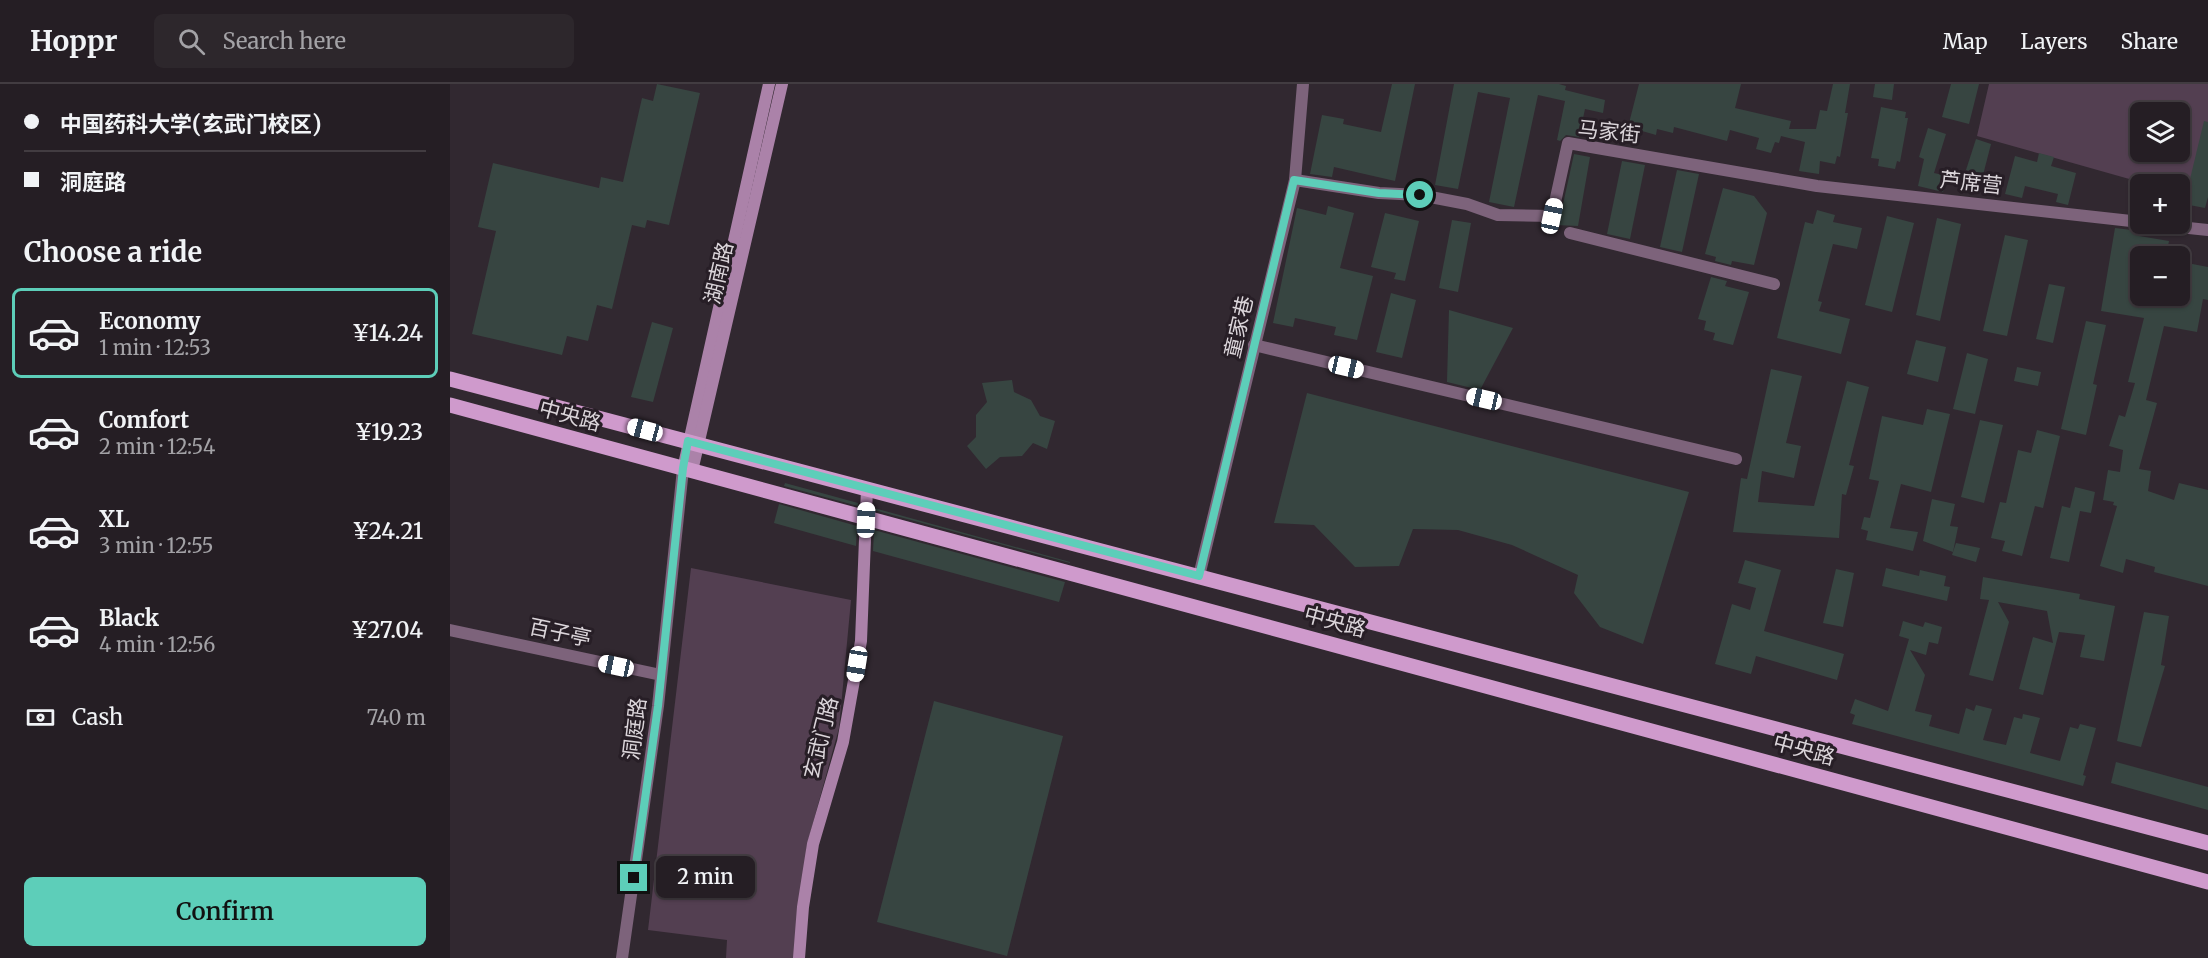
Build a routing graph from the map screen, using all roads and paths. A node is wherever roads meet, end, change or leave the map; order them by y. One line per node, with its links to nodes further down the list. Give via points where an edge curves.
1 (769, 84): 14 (main road, 湖南路)
2 (782, 84): 14 (main road, 湖南路)
3 (1303, 84): 4 (street, 童家巷)
4 (1294, 180): 5 (street, 马家街, via 1420,195 1498,215 1552,216 1568,144); 11 (street, 童家巷)
5 (1796, 182): 6 (street, 芦席营)
6 (2130, 221)
7 (2190, 228): 8 (street)
8 (2208, 230)
9 (1570, 233): 10 (street)
10 (1774, 284)
11 (1254, 345): 15 (street); 19 (street, 童家巷)
12 (450, 379): 14 (main road, 中央路)
13 (450, 405): 16 (main road, 中央路)
14 (693, 442): 16 (main road, 湖南路); 17 (main road, 中央路)
15 (1736, 459)
16 (687, 470): 18 (main road, 中央路); 21 (street, 洞庭路)
17 (867, 488): 18 (main road, 玄武门路); 19 (main road, 中央路)
18 (866, 520): 23 (main road, 中央路); 25 (main road, 玄武门路, via 861,641 843,742 813,844)
19 (1199, 576): 22 (main road, 中央路)
20 (450, 630): 21 (street, 百子亭)
21 (661, 675): 24 (street, 洞庭路)
22 (2208, 843)
23 (2208, 882)
24 (622, 958)
25 (800, 958)

